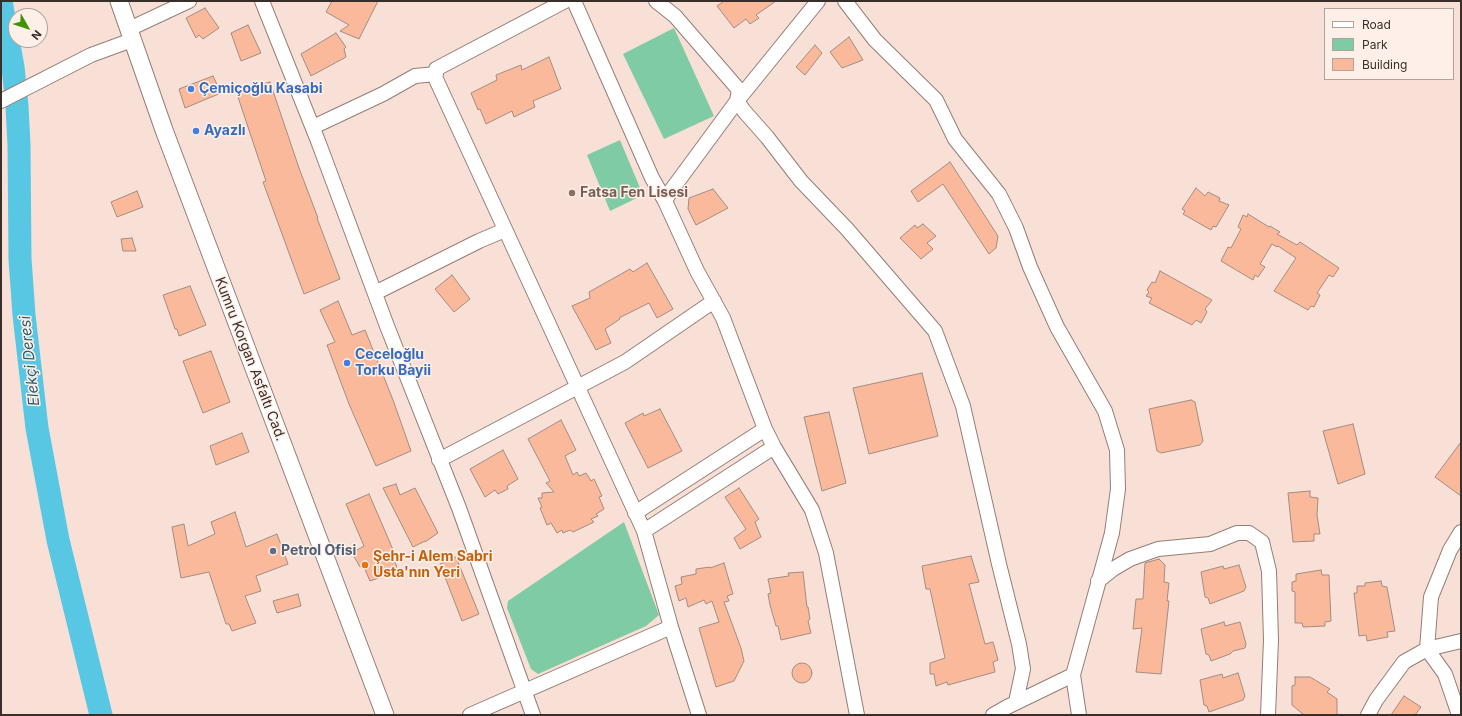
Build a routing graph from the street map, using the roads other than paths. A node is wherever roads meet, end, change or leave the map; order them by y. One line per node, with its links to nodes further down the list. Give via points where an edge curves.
1 (119, 1): 9 (main road, Kumru Korgan Asfaltı Cad.)
2 (189, 1): 9 (street)
3 (262, 1): 13 (street)
4 (565, 1): 10 (street, via 436,69)
5 (574, 1): 14 (street, via 652,178)
6 (656, 1): 12 (street, via 675,16 739,90)
7 (818, 1): 12 (street)
8 (844, 1): 25 (street, via 874,40 936,100 954,138 999,194 1057,327 1105,411 1117,450 1118,489 1112,533)
9 (130, 35): 11 (street); 32 (main road, Kumru Korgan Asfaltı Cad., via 166,137)
10 (436, 74): 13 (street, via 415,76); 15 (street, via 435,77)
11 (1, 101)
12 (738, 101): 14 (street, via 670,192); 31 (street, via 801,181 847,229 935,331 963,406 1019,644 1022,669)
13 (313, 128): 16 (street)
14 (666, 201): 17 (street, via 697,271)
15 (505, 230): 16 (street); 18 (street)
16 (375, 293): 21 (street)
17 (714, 301): 18 (street, via 625,362); 19 (street, via 723,318)
18 (577, 387): 21 (street); 22 (street)
19 (765, 429): 20 (street); 22 (street)
20 (774, 447): 23 (street); 36 (street, via 812,510 826,553)
21 (439, 460): 30 (street, via 459,508)
22 (635, 513): 23 (street)
23 (644, 531): 26 (street)
24 (1461, 532): 28 (street, via 1450,550 1431,597)
25 (1098, 582): 29 (street); 39 (street, via 1112,569 1130,559 1158,549 1210,544 1237,533 1250,533 1262,542 1269,571 1271,640)
26 (671, 627): 30 (street); 35 (street)
27 (1461, 641): 28 (street)
28 (1427, 650): 40 (street, via 1404,662); 41 (street, via 1445,674)
29 (1073, 676): 31 (street); 38 (street)
30 (524, 692): 33 (street); 34 (street)
31 (1016, 702): 37 (street)
32 (385, 715)
33 (470, 715)
34 (533, 715)
35 (699, 715)
36 (857, 715)
37 (993, 715)
38 (1079, 715)
39 (1268, 715)
40 (1368, 715)
41 (1459, 715)

